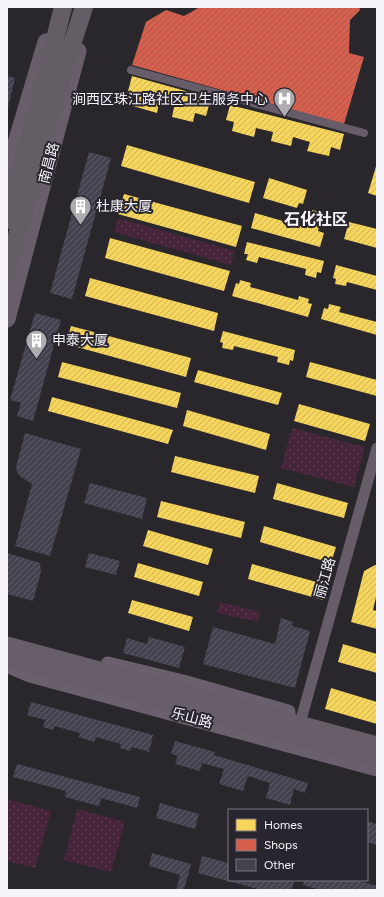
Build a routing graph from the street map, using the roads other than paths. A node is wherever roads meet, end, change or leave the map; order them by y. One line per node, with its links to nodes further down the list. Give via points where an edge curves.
1 (56, 7): 8 (main road)
2 (63, 7): 6 (highway, 南昌路)
3 (84, 7): 6 (highway, 南昌路)
4 (90, 7): 11 (main road, 南昌路)
5 (131, 70): 7 (street)
6 (48, 97): 9 (highway, 南昌路); 10 (highway, 南昌路)
7 (364, 133)
8 (7, 172)
9 (7, 220)
10 (7, 272)
11 (7, 319)
12 (377, 448): 17 (street, 丽江路)
13 (7, 639): 17 (main road, via 183,682)
14 (7, 646): 19 (main road); 20 (main road, 乐山路)
15 (7, 658): 21 (main road, 乐山路, via 56,668); 22 (main road)
16 (7, 665): 23 (main road, 乐山路, via 30,676)
17 (302, 716): 18 (main road)
18 (377, 738)
19 (377, 745)
20 (377, 749)
21 (377, 755)
22 (377, 759)
23 (377, 769)

